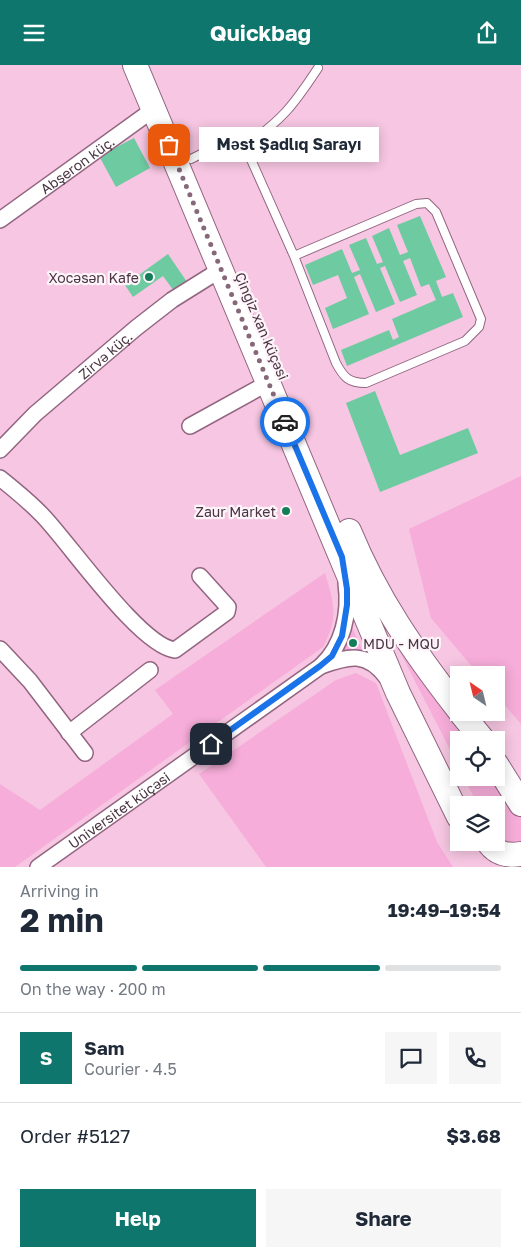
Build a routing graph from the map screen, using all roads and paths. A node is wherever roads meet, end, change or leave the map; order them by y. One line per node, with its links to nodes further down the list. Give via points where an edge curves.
1 (136, 65): 4 (main road, Çingiz xan küçəsi)
2 (152, 65): 6 (main road, Çingiz xan küçəsi)
3 (318, 68): 5 (lane, via 293,106 274,126)
4 (154, 109): 7 (street, Abşeron küç.); 9 (main road, Çingiz xan küçəsi)
5 (244, 146): 6 (lane, via 205,152); 8 (lane)
6 (191, 159): 20 (main road, Çingiz xan küçəsi, via 360,559 396,625)
7 (0, 220)
8 (294, 256): 8 (lane, via 427,203 436,211 481,319 479,327 466,341 366,383 354,383 344,378 336,363)
9 (220, 270): 10 (main road, Çingiz xan küçəsi); 12 (street, Zirvə küç., via 136,329 35,414)
10 (268, 383): 11 (street); 14 (main road, Çingiz xan küçəsi)
11 (190, 426)
12 (0, 450)
13 (0, 479): 15 (street, via 43,516 125,615 165,649 175,649 227,612 228,607)
14 (342, 557): 17 (street, via 347,605 342,636 332,656); 19 (main road, Çingiz xan küçəsi)
15 (200, 576)
16 (0, 649): 23 (street, via 30,681)
17 (320, 666): 19 (street, via 344,657 360,658 375,664); 35 (street, Universitet küçəsi)
18 (150, 671): 23 (street)
19 (398, 693): 24 (main road, Çingiz xan küçəsi)
20 (450, 698)
21 (468, 721): 22 (main road, Çingiz xan küçəsi)
22 (476, 731)
23 (70, 733): 25 (street)
24 (422, 744): 29 (main road); 30 (main road)
25 (85, 753)
26 (505, 766): 28 (main road)
27 (505, 778): 31 (main road)
28 (521, 785)
29 (457, 796)
30 (450, 799)
31 (521, 804)
32 (479, 851): 36 (main road)
33 (498, 851): 34 (main road)
34 (521, 854)
35 (38, 867)
36 (489, 867)

